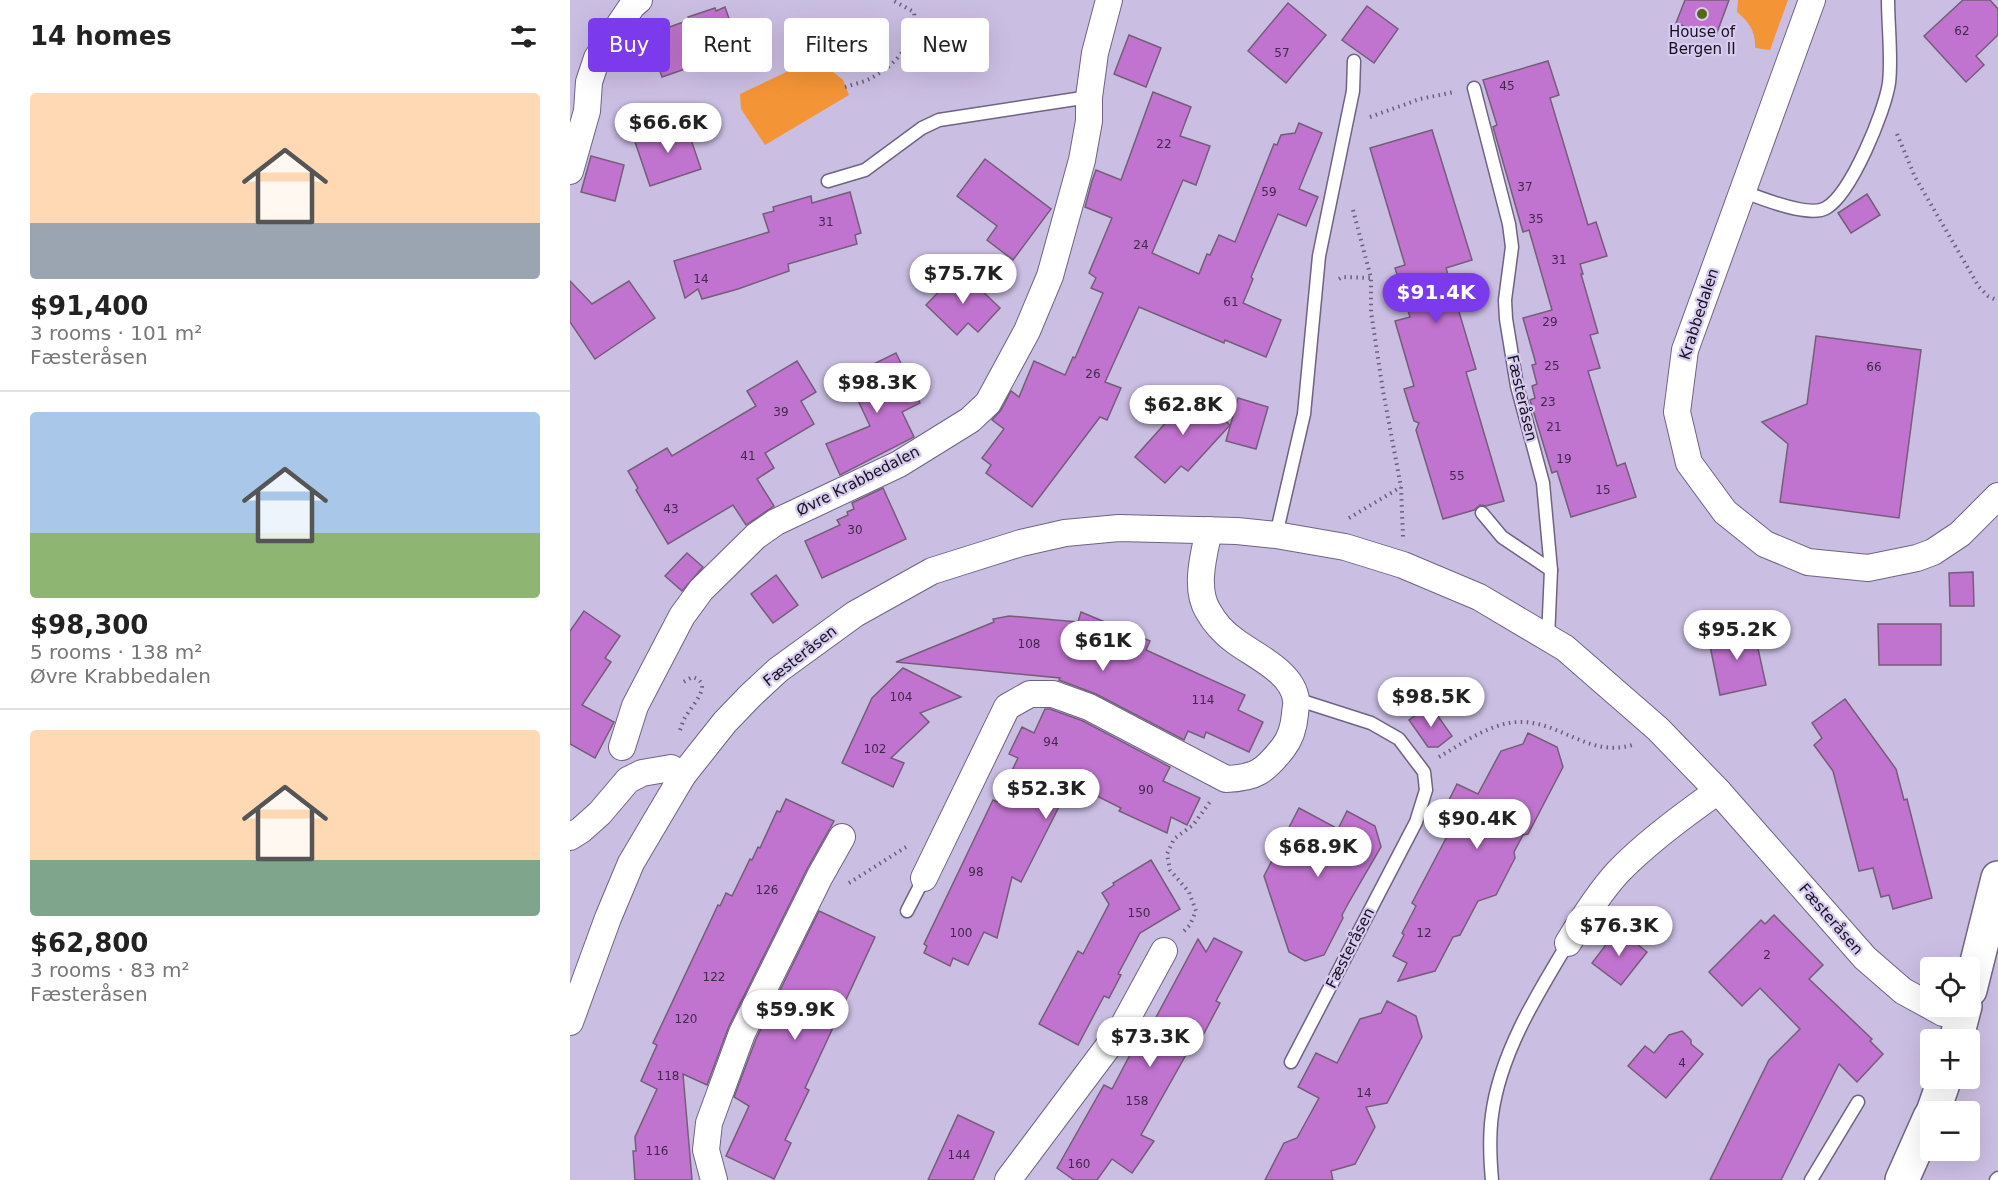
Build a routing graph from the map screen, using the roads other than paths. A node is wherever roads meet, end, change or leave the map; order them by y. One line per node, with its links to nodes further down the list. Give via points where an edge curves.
1 (639, 0): 8 (street, via 597,57)
2 (1109, 0): 7 (street, Øvre Krabbedalen, via 1095,52)
3 (1812, 0): 10 (street, Krabbedalen)
4 (1888, 0): 10 (lane, via 1889,83 1874,133 1843,191 1826,208 1811,211)
5 (1354, 61): 14 (lane, via 1353,91 1319,256 1304,414)
6 (1474, 88): 15 (lane, Fæsteråsen, via 1509,224 1512,247 1506,319 1517,386 1543,483)
7 (1089, 97): 9 (lane, via 939,120 865,170); 18 (street, Øvre Krabbedalen, via 1082,160 1050,276 1027,331 988,403 970,420 899,464 776,522 756,536 701,590 682,616 635,706)
8 (570, 171)
9 (828, 181)
10 (1742, 191): 11 (street, Krabbedalen, via 1684,350 1677,412 1689,463 1725,512 1765,544 1808,562 1868,568 1933,552 1960,534)
11 (1998, 496)
12 (1482, 513): 15 (lane, via 1502,537)
13 (1209, 530): 14 (street, Fæsteråsen); 17 (street, via 1201,578 1207,610 1233,640 1278,671 1289,682); 19 (street, Fæsteråsen, via 1119,528 1065,533 932,571 855,614 778,670 725,722)
14 (1276, 535): 16 (street, Fæsteråsen, via 1345,548 1404,566 1479,597)
15 (1551, 570): 16 (lane, Fæsteråsen)
16 (1548, 639): 20 (street, Fæsteråsen, via 1565,648 1659,729)
17 (1296, 699): 23 (street, via 1288,742 1269,766 1246,778 1226,779 1089,707 1053,694 1030,694 1007,707); 31 (lane, Fæsteråsen, via 1371,723 1399,740 1424,772 1426,790 1416,822)
18 (622, 747)
19 (683, 775): 21 (street, via 671,768 628,780 600,813); 30 (street, Fæsteråsen, via 631,862)
20 (1718, 791): 26 (street, via 1690,810 1619,872 1593,903); 29 (street, Fæsteråsen, via 1865,958)
21 (570, 837)
22 (843, 837): 34 (street, via 742,1033 710,1123 706,1150)
23 (924, 878): 25 (lane)
24 (1998, 878): 28 (main road)
25 (907, 911)
26 (1568, 943): 36 (lane, via 1505,1064 1492,1114)
27 (1164, 951): 35 (street, via 1122,1028)
28 (1978, 957)
29 (1920, 1000)
30 (570, 1022)
31 (1291, 1062)
32 (1858, 1102): 37 (lane)
33 (1920, 1140): 38 (main road)
34 (714, 1180)
35 (1008, 1180)
36 (1492, 1180)
37 (1811, 1180)
38 (1902, 1180)

